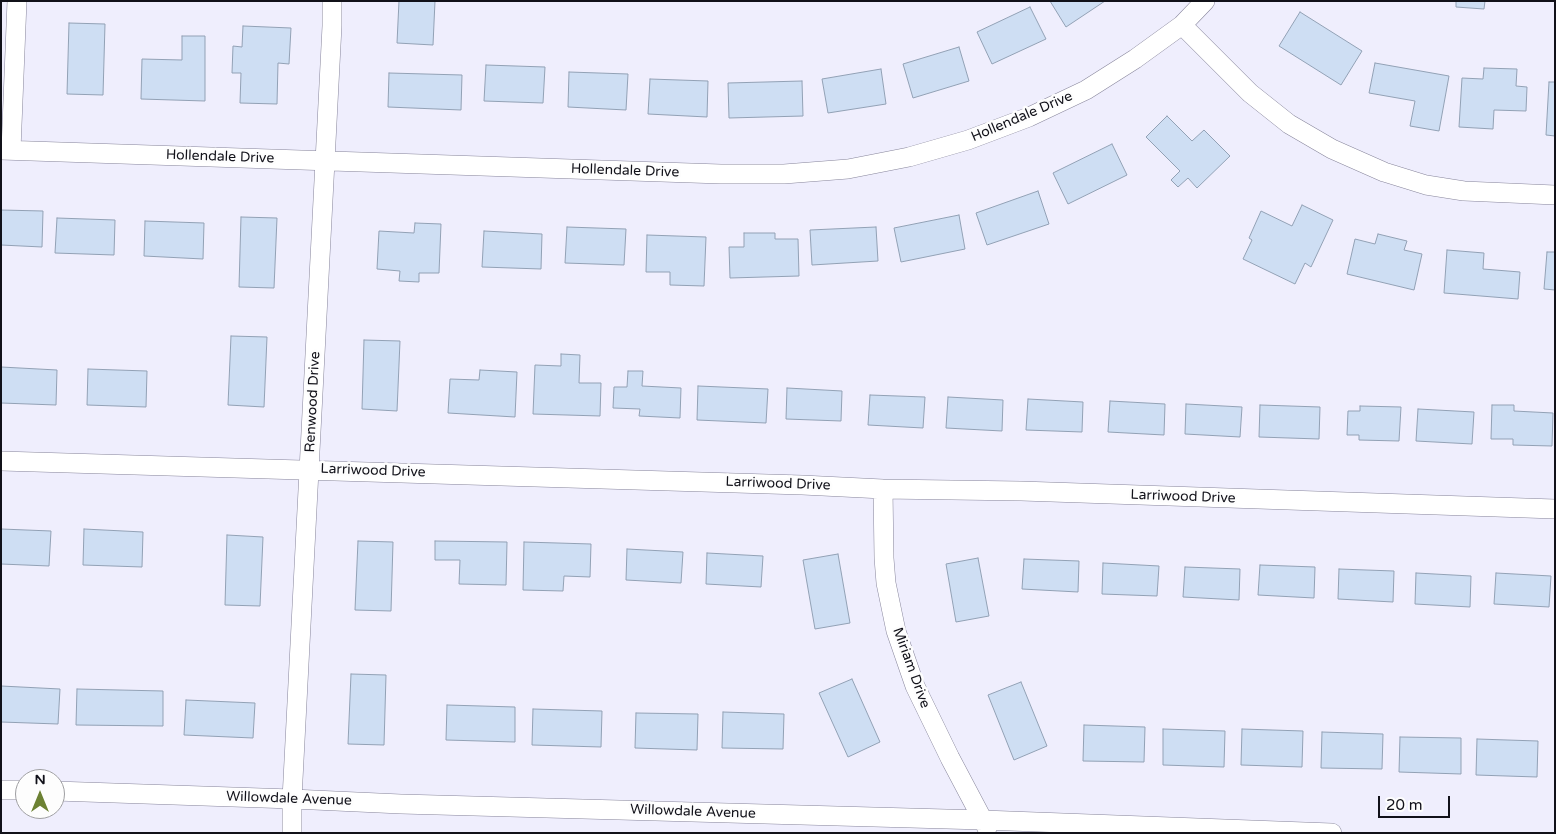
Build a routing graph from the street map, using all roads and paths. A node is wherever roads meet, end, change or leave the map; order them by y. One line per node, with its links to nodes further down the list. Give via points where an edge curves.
1 (17, 1): 5 (street)
2 (332, 1): 6 (street, Renwood Drive)
3 (1206, 1): 4 (street, Hollendale Drive)
4 (1182, 24): 6 (street, Hollendale Drive, via 1136,59 1086,90 1029,117 968,140 909,157 848,168 784,174 721,174); 7 (street, via 1250,92 1289,124 1332,149 1384,172 1426,185)
5 (6, 150): 6 (street, Hollendale Drive)
6 (325, 160): 9 (street, Renwood Drive)
7 (1555, 195)
8 (1, 460): 9 (street, Larriwood Drive)
9 (310, 469): 10 (street, Larriwood Drive); 15 (street, Renwood Drive)
10 (883, 489): 11 (street, Larriwood Drive); 16 (street, Miriam Drive, via 885,574 896,631 915,686)
11 (1555, 509)
12 (1, 790): 13 (street)
13 (15, 790)
14 (65, 791): 15 (street, Willowdale Avenue)
15 (292, 799): 16 (street, Willowdale Avenue); 17 (street, Renwood Drive)
16 (986, 826): 18 (street, Willowdale Avenue)
17 (292, 833)
18 (1332, 833)

